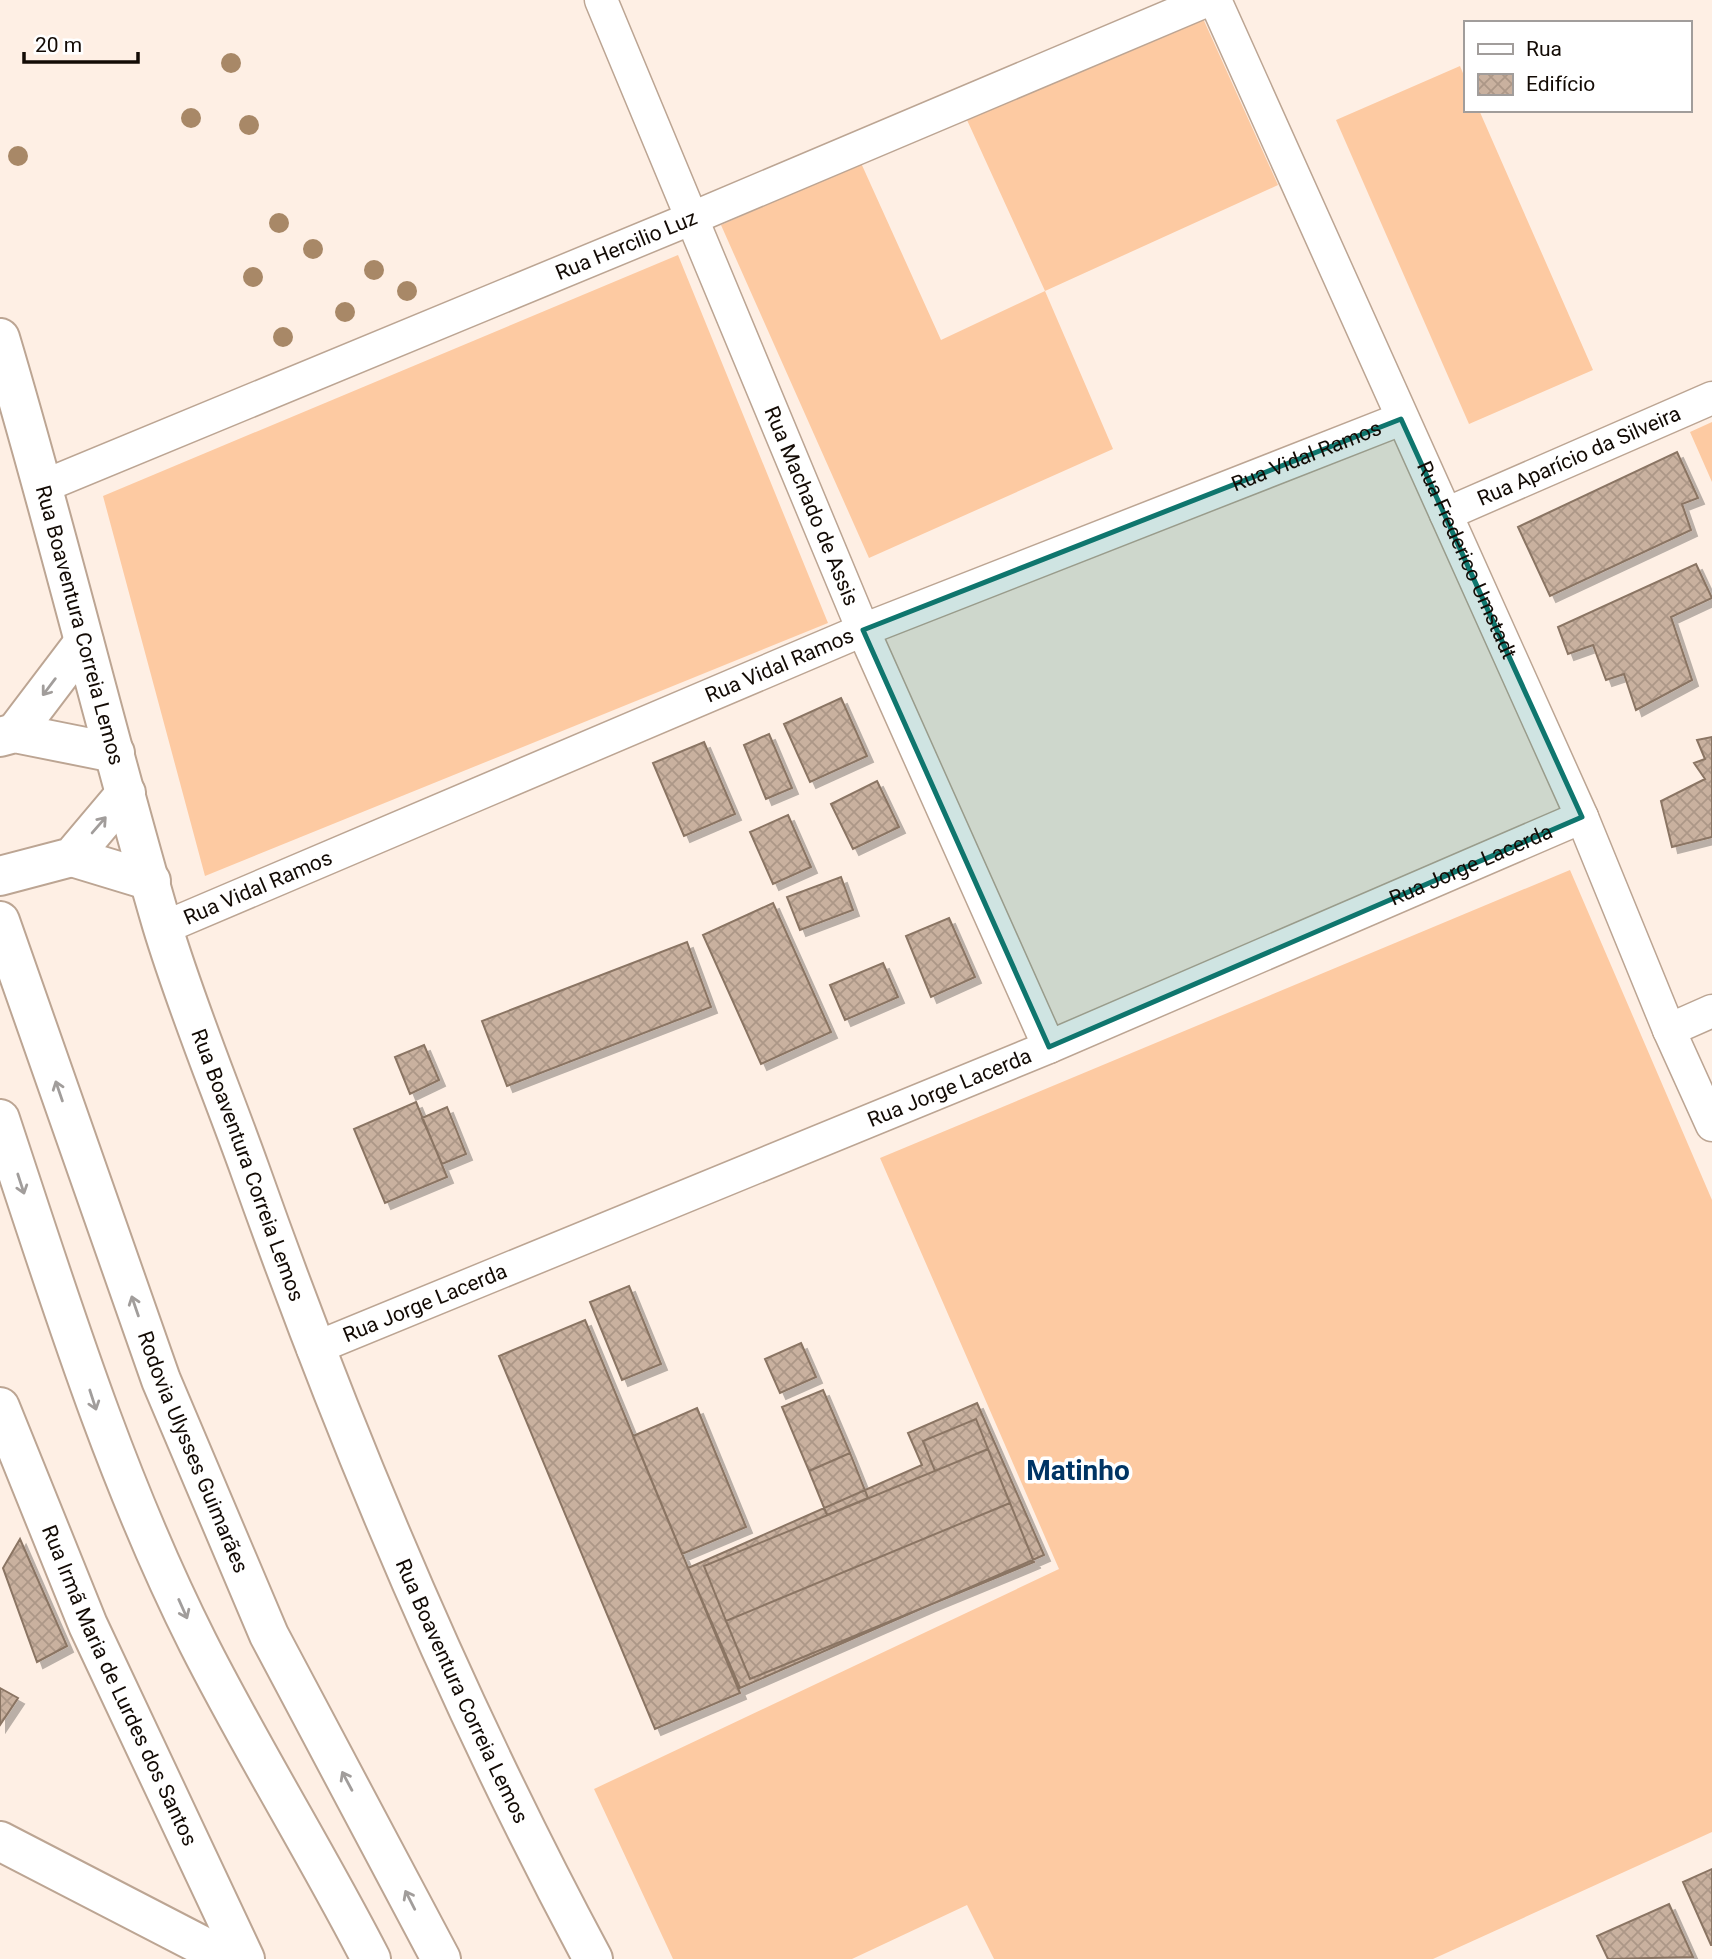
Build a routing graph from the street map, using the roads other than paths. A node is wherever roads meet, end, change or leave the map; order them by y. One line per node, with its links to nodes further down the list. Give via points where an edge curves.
1 (600, 0): 4 (street, Rua Machado de Assis)
2 (1208, 0): 4 (street, Rua Hercilio Luz)
3 (1214, 0): 7 (street, Rua Frederico Umstadt)
4 (690, 219): 8 (street, Rua Hercilio Luz); 10 (street, Rua Machado de Assis)
5 (0, 338): 8 (main road, Rua Boaventura Correia Lemos)
6 (1712, 398): 9 (street, Rua Aparício da Silveira)
7 (1401, 419): 9 (street, Rua Frederico Umstadt); 10 (street, Rua Vidal Ramos)
8 (44, 486): 11 (main road, Rua Boaventura Correia Lemos)
9 (1446, 514): 15 (street, Rua Frederico Umstadt)
10 (863, 630): 20 (street, Rua Vidal Ramos); 23 (street, Rua Machado de Assis)
11 (84, 642): 12 (main road, one-way to 12); 13 (main road, Rua Boaventura Correia Lemos)
12 (8, 735): 13 (main road)
13 (115, 753): 14 (main road, Rua Boaventura Correia Lemos)
14 (126, 793): 16 (main road, one-way to 14); 18 (main road, Rua Boaventura Correia Lemos)
15 (1582, 817): 22 (street, Rua Frederico Umstadt); 23 (street, Rua Jorge Lacerda)
16 (72, 856): 17 (main road); 18 (main road)
17 (0, 876)
18 (150, 881): 20 (main road, Rua Boaventura Correia Lemos)
19 (2, 928): 32 (main road, Rodovia Ulysses Guimarães, one-way to 19, via 269,1635 160,1380)
20 (163, 928): 26 (main road, Rua Boaventura Correia Lemos)
21 (1712, 1011): 22 (street)
22 (1669, 1030): 25 (street, Rua Frederico Umstadt)
23 (1049, 1047): 26 (street, Rua Jorge Lacerda)
24 (0, 1119): 31 (main road, one-way to 31, via 100,1423 198,1643)
25 (1712, 1125)
26 (313, 1349): 33 (main road, Rua Boaventura Correia Lemos, via 388,1533)
27 (0, 1407): 30 (main road, Rua Irmã Maria de Lurdes dos Santos, via 88,1625)
28 (0, 1841): 29 (main road)
29 (228, 1959)
30 (245, 1959)
31 (371, 1959)
32 (441, 1959)
33 (593, 1959)

